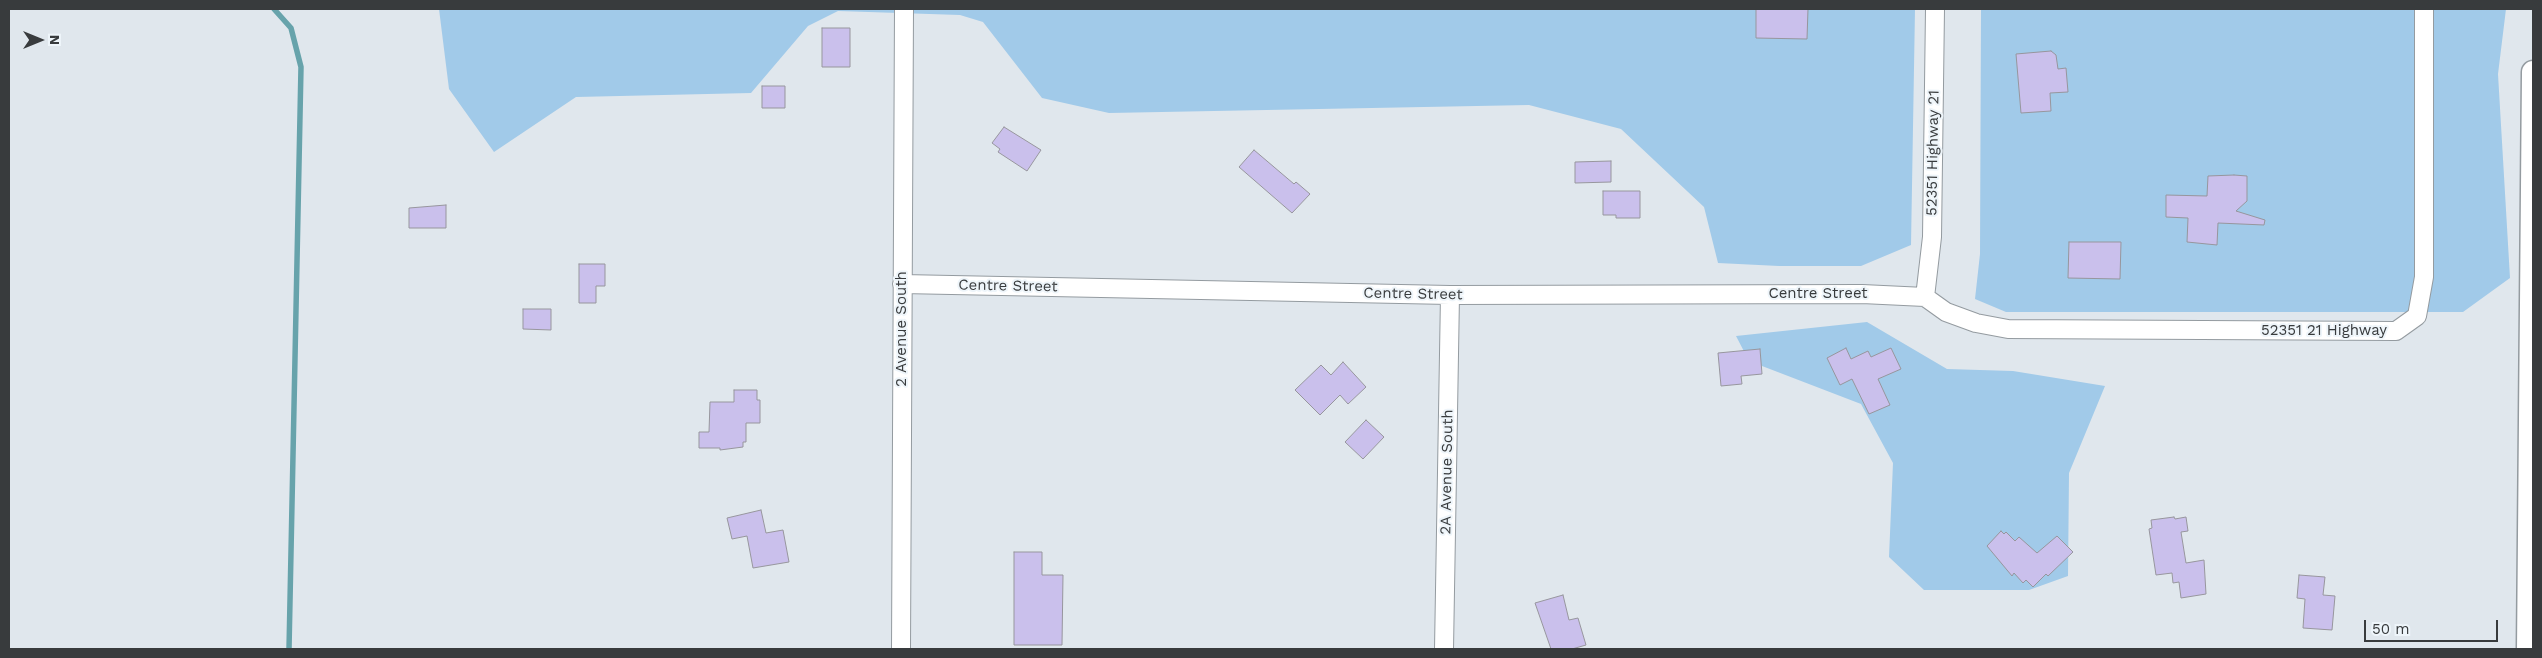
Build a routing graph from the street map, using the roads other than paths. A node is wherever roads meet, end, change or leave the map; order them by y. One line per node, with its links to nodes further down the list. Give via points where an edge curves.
1 (904, 9): 5 (street, 2 Avenue South)
2 (1935, 9): 7 (street, 52351 Highway 21, via 1932,237)
3 (2424, 9): 7 (street, 52351 21 Highway, via 2424,277 2417,316 2396,331 2008,329 1976,323 1946,312)
4 (2533, 72): 10 (main road)
5 (902, 284): 6 (street, Centre Street); 8 (street, 2 Avenue South)
6 (1450, 294): 7 (street, Centre Street, via 1862,294); 9 (street, 2A Avenue South)
7 (1925, 297)
8 (901, 649)
9 (1444, 649)
10 (2528, 649)

